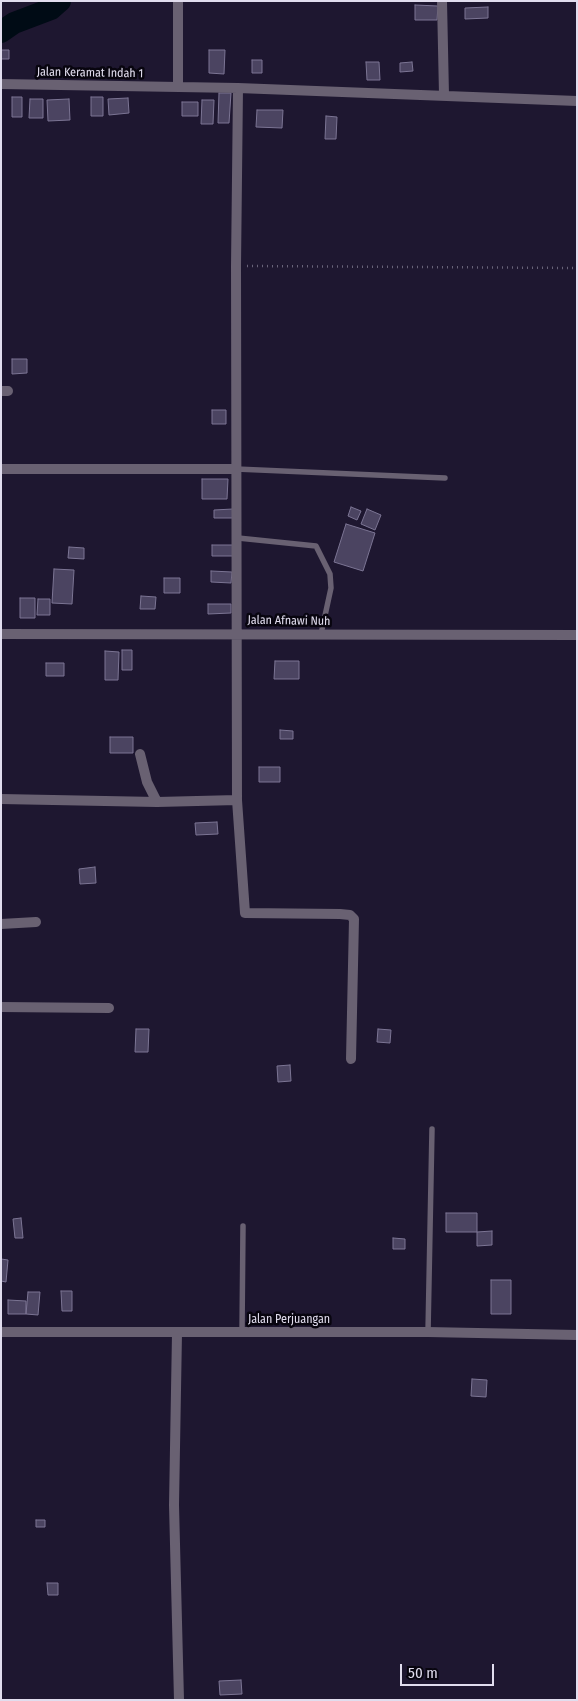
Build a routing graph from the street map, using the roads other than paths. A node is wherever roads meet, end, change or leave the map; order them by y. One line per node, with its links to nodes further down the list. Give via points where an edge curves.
1 (178, 1): 4 (street)
2 (442, 1): 6 (street)
3 (1, 84): 4 (street, Jalan Keramat Indah 1)
4 (178, 87): 5 (street, Jalan Keramat Indah 1)
5 (238, 88): 6 (street, Jalan Keramat Indah 1); 9 (street)
6 (444, 95): 7 (street, Jalan Keramat Indah 1)
7 (577, 101)
8 (1, 469): 9 (street)
9 (236, 469): 10 (lane); 11 (street)
10 (445, 478)
11 (238, 538): 12 (street); 14 (lane, via 316,546 330,574 331,588)
12 (238, 633): 13 (street, Jalan Afnawi Nuh); 14 (street, Jalan Afnawi Nuh); 18 (street)
13 (1, 634)
14 (321, 634): 15 (street, Jalan Afnawi Nuh)
15 (577, 635)
16 (140, 754): 19 (street, via 147,782)
17 (1, 799): 19 (street)
18 (237, 800): 19 (street); 24 (street, via 245,913 340,914 354,919)
19 (157, 802)
20 (36, 922): 21 (street)
21 (1, 924)
22 (1, 1007): 23 (street)
23 (109, 1008)
24 (351, 1059)
25 (432, 1129): 29 (lane)
26 (243, 1226): 28 (lane)
27 (1, 1332): 30 (street, Jalan Perjuangan)
28 (242, 1332): 29 (street, Jalan Perjuangan); 30 (street, Jalan Perjuangan)
29 (428, 1332): 31 (street, Jalan Perjuangan)
30 (177, 1333): 32 (street, via 174,1505)
31 (577, 1334)
32 (179, 1700)

